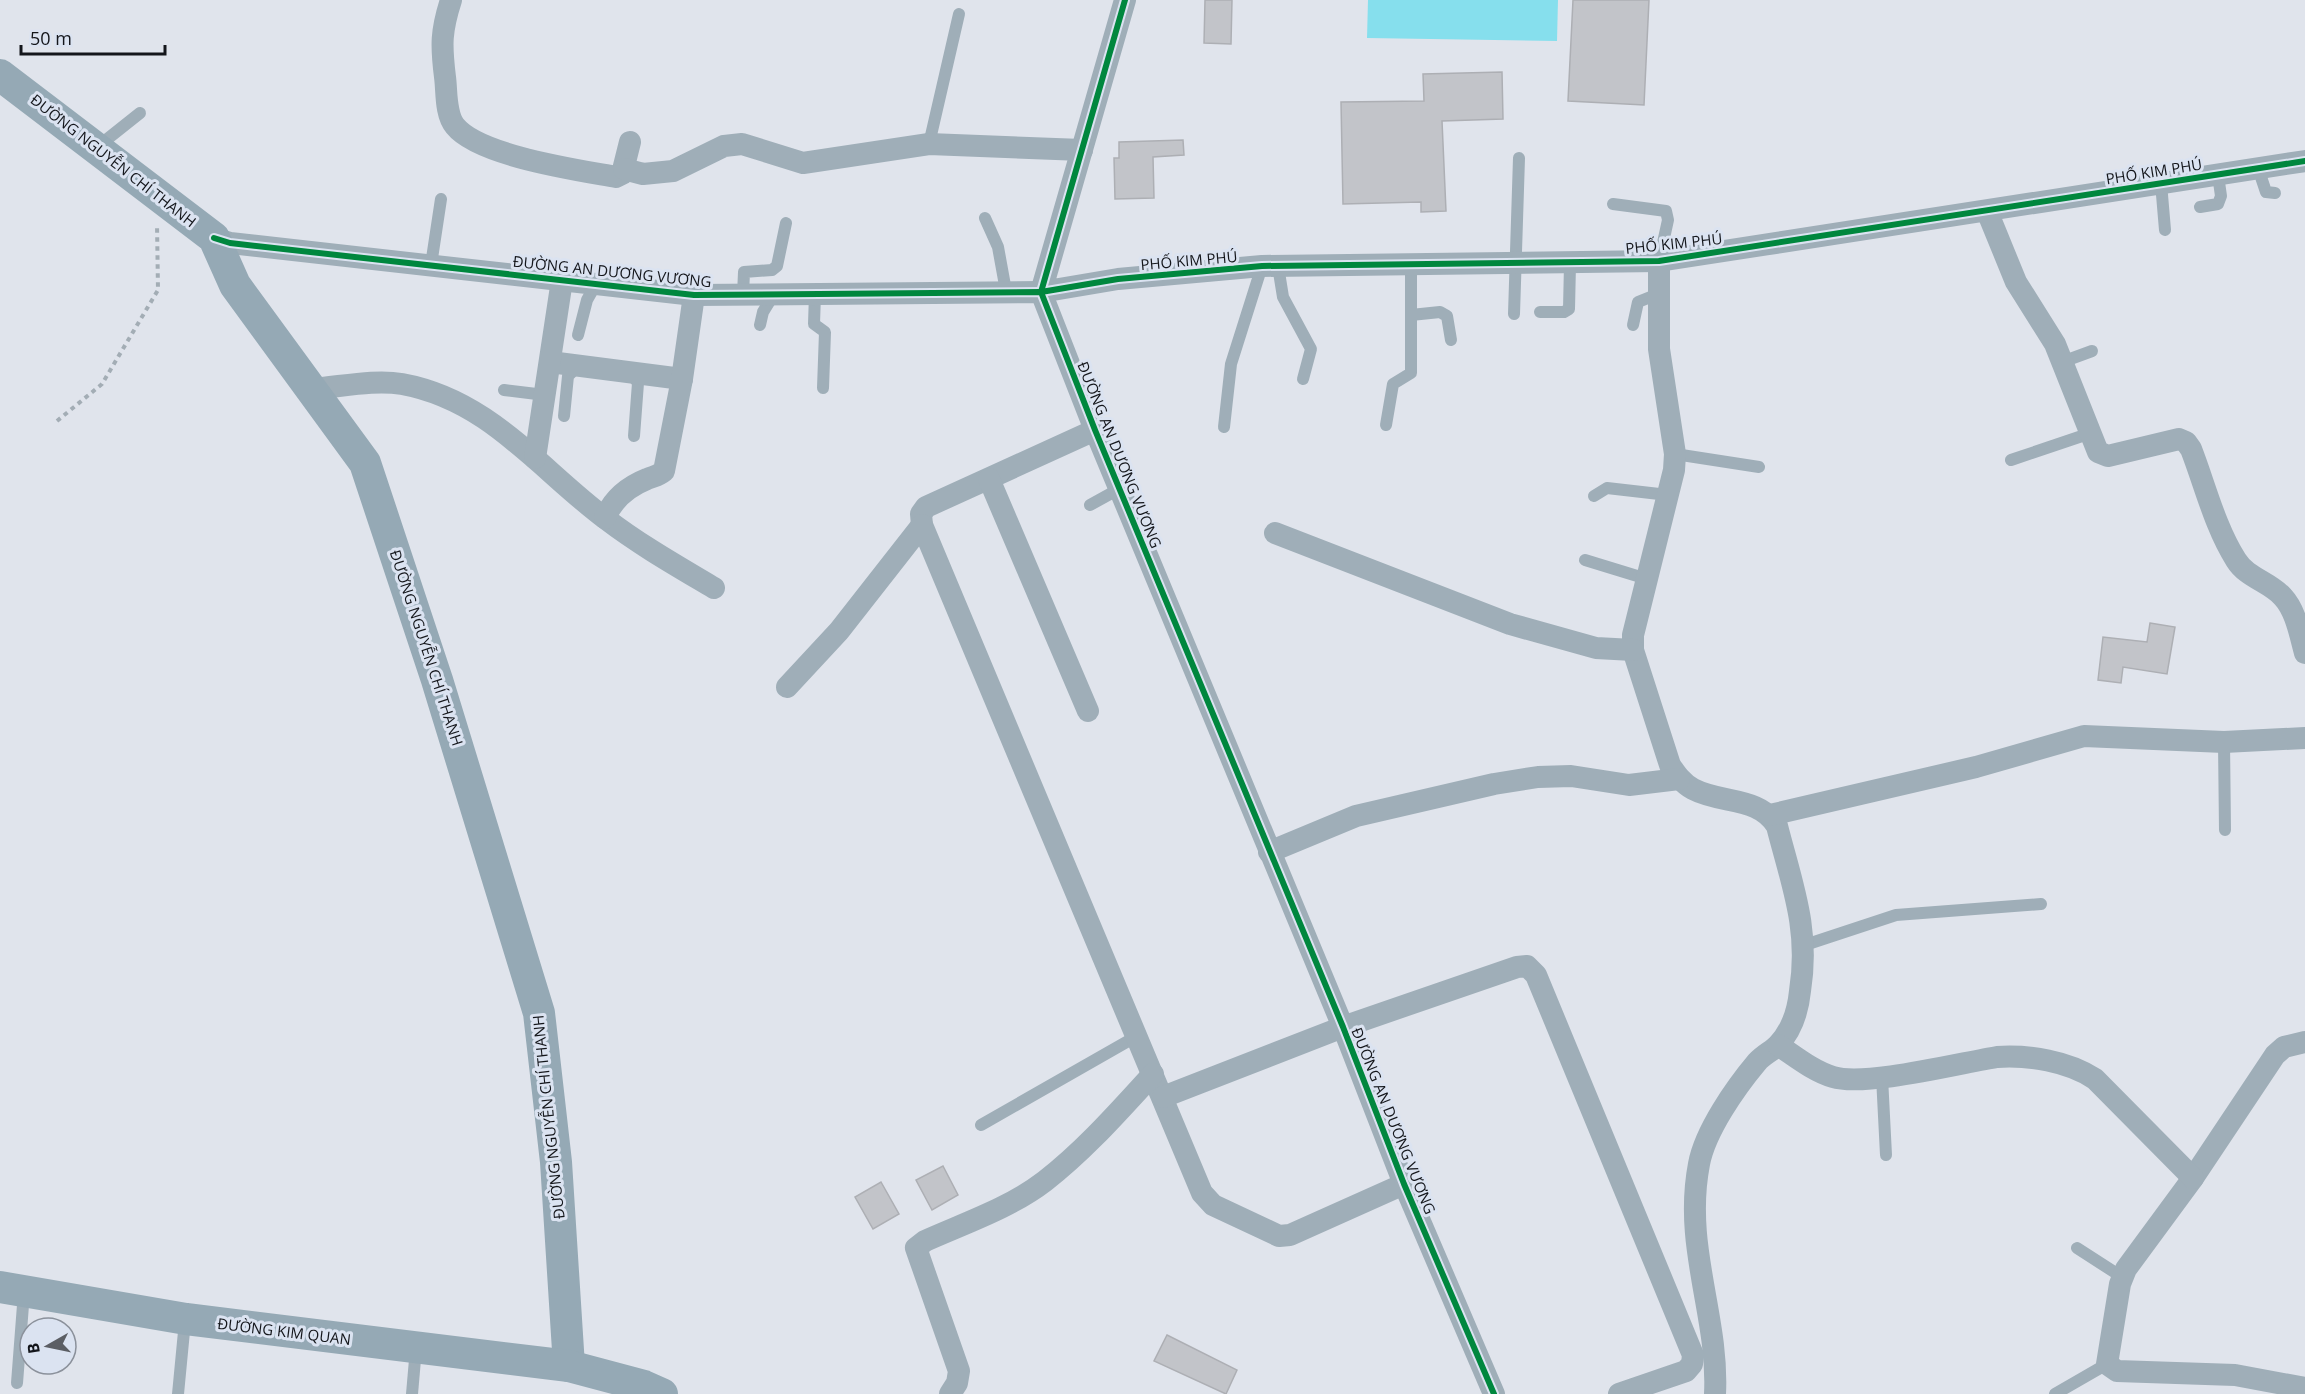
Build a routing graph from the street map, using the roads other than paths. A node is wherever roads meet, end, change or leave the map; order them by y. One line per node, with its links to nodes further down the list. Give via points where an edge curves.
1 (452, 0): 13 (street, via 440,39 450,118 455,126 495,149 526,159 616,177)
2 (1125, 0): 9 (street)
3 (960, 14): 7 (lane)
4 (0, 75): 8 (street, ĐƯỜNG NGUYỄN CHÍ THANH)
5 (140, 113): 8 (lane)
6 (630, 142): 13 (street)
7 (929, 144): 9 (street); 13 (street, via 803,163 742,144 724,146 673,171 643,174)
8 (96, 148): 24 (street, ĐƯỜNG NGUYỄN CHÍ THANH)
9 (1082, 150): 34 (street)
10 (1519, 158): 26 (lane)
11 (2305, 161): 12 (street, PHỐ KIM PHÚ)
12 (2259, 168): 14 (street, PHỐ KIM PHÚ); 16 (lane, via 2266,192)
13 (624, 169)
14 (2218, 175): 15 (street, PHỐ KIM PHÚ); 19 (lane, via 2218,204)
15 (2161, 183): 20 (street, PHỐ KIM PHÚ); 23 (lane)
16 (2275, 193)
17 (441, 200): 29 (lane)
18 (1613, 204): 25 (lane, via 1666,211 1668,220)
19 (2200, 207)
20 (1987, 211): 25 (street, PHỐ KIM PHÚ); 49 (street, via 2016,282 2036,310)
21 (985, 218): 33 (lane, via 998,247)
22 (786, 223): 35 (lane, via 777,267 744,272)
23 (2165, 230)
24 (214, 238): 29 (street, ĐƯỜNG AN DƯƠNG VƯƠNG); 55 (street, ĐƯỜNG NGUYỄN CHÍ THANH, via 235,285)
25 (1659, 261): 28 (street, PHỐ KIM PHÚ); 38 (street)
26 (1516, 263): 27 (street, PHỐ KIM PHÚ); 28 (street, PHỐ KIM PHÚ); 41 (lane)
27 (1411, 264): 30 (street, PHỐ KIM PHÚ); 42 (lane)
28 (1570, 264): 40 (lane, via 1569,309)
29 (431, 265): 31 (street, ĐƯỜNG AN DƯƠNG VƯƠNG)
30 (1270, 266): 34 (street, PHỐ KIM PHÚ, via 1118,279); 53 (lane, via 1311,350); 60 (lane, via 1231,364)
31 (562, 280): 32 (street, ĐƯỜNG AN DƯƠNG VƯƠNG); 48 (street)
32 (596, 284): 39 (street, ĐƯỜNG AN DƯƠNG VƯƠNG); 45 (lane, via 587,300)
33 (1006, 291): 34 (street, ĐƯỜNG AN DƯƠNG VƯƠNG); 37 (street, ĐƯỜNG AN DƯƠNG VƯƠNG)
34 (1041, 292): 61 (street, ĐƯỜNG AN DƯƠNG VƯƠNG)
35 (743, 294): 36 (street, ĐƯỜNG AN DƯƠNG VƯƠNG); 39 (street, ĐƯỜNG AN DƯƠNG VƯƠNG)
36 (774, 294): 37 (street, ĐƯỜNG AN DƯƠNG VƯƠNG); 43 (lane)
37 (815, 294): 54 (lane, via 814,324 825,332)
38 (1658, 294): 44 (lane, via 1638,302); 64 (street, via 1659,349)
39 (694, 295): 52 (street)
40 (1540, 312)
41 (1514, 314)
42 (1412, 315): 46 (lane, via 1440,312 1447,316); 59 (lane, via 1411,374 1393,384)
43 (760, 325)
44 (1633, 325)
45 (578, 335)
46 (1451, 340)
47 (2092, 351): 49 (lane)
48 (550, 362): 50 (street); 57 (street)
49 (2062, 363): 62 (street)
50 (578, 366): 51 (street); 58 (lane, via 567,376)
51 (631, 373): 52 (street); 63 (lane, via 638,383)
52 (682, 379): 73 (street, via 664,471 620,494)
53 (1304, 379)
54 (824, 388)
55 (311, 389): 65 (street, via 402,384 456,402 494,422); 108 (street, ĐƯỜNG NGUYỄN CHÍ THANH, via 365,463 376,491 539,1013 557,1174)
56 (504, 390): 57 (lane)
57 (545, 395): 65 (street)
58 (564, 416)
59 (1386, 425)
60 (1224, 427)
61 (1095, 430): 68 (street); 69 (street, ĐƯỜNG AN DƯƠNG VƯƠNG)
62 (2088, 434): 66 (lane); 80 (street, via 2098,452 2108,456 2179,439 2186,442 2237,562 2283,597)
63 (634, 435)
64 (1675, 454): 67 (lane); 70 (street)
65 (535, 458): 73 (street)
66 (2011, 460)
67 (1759, 466)
68 (989, 479): 74 (street, via 926,507 921,514); 82 (street)
69 (1119, 489): 72 (lane); 88 (street, ĐƯỜNG AN DƯƠNG VƯƠNG)
70 (1668, 495): 71 (lane, via 1607,489); 77 (street)
71 (1594, 496)
72 (1090, 505)
73 (604, 518): 78 (street)
74 (922, 525): 81 (street, via 839,631); 92 (street)
75 (1275, 533): 79 (street, via 1510,624 1596,648)
76 (1585, 560): 77 (lane)
77 (1647, 579): 79 (street)
78 (714, 588)
79 (1633, 650): 85 (street, via 1670,765)
80 (2305, 653)
81 (787, 687)
82 (1088, 711)
83 (2305, 738): 84 (street)
84 (2224, 742): 86 (street, via 2084,736 1985,765); 87 (lane)
85 (1680, 779): 86 (street, via 1694,789 1760,808); 88 (street, via 1629,785 1571,776 1494,784 1356,816)
86 (1770, 815): 90 (street, via 1777,826)
87 (2225, 830)
88 (1269, 852): 91 (street, ĐƯỜNG AN DƯƠNG VƯƠNG)
89 (2041, 904): 90 (lane, via 1896,915)
90 (1805, 945): 94 (street, via 1798,1008)
91 (1342, 1027): 97 (street); 101 (street, ĐƯỜNG AN DƯƠNG VƯƠNG); 116 (street, via 1522,965 1536,975 1694,1355 1686,1371)
92 (1137, 1036): 95 (street); 98 (lane)
93 (2305, 1042): 100 (street, via 2284,1047 2275,1055)
94 (1778, 1045): 96 (street, via 1834,1078 1859,1081); 117 (street, via 1758,1061 1718,1118 1699,1161 1694,1236 1715,1366)
95 (1153, 1074): 97 (street); 114 (street, via 1097,1135 1044,1182 916,1248 959,1371)
96 (1882, 1077): 99 (lane); 100 (street, via 2015,1056 2078,1068 2095,1079)
97 (1163, 1097): 101 (street, via 1202,1193 1213,1205 1270,1234 1290,1235)
98 (981, 1125)
99 (1886, 1155)
100 (2193, 1178): 103 (street)
101 (1404, 1184): 115 (street, ĐƯỜNG AN DƯƠNG VƯƠNG)
102 (2076, 1248): 103 (lane)
103 (2122, 1277): 107 (street)
104 (12, 1289): 105 (street, ĐƯỜNG KIM QUAN); 109 (lane)
105 (186, 1319): 106 (street, ĐƯỜNG KIM QUAN); 111 (lane)
106 (416, 1348): 108 (street, ĐƯỜNG KIM QUAN); 112 (lane)
107 (2108, 1364): 110 (street, via 2117,1371 2235,1375); 118 (lane)
108 (570, 1366): 113 (street, ĐƯỜNG KIM QUAN)
109 (17, 1383)
110 (2305, 1388)
111 (178, 1394)
112 (412, 1394)
113 (662, 1394)
114 (950, 1394)
115 (1494, 1394)
116 (1619, 1394)
117 (1715, 1394)
118 (2055, 1394)

